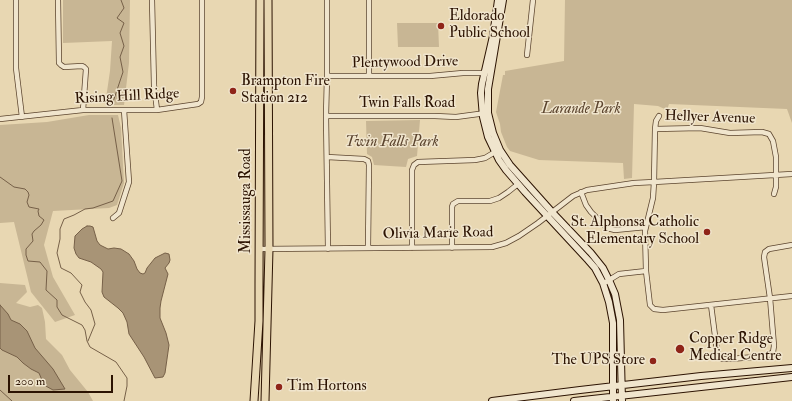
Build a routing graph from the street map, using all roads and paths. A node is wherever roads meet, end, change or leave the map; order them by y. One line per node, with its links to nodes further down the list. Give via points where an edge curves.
1 (16, 0): 20 (street, via 16,68)
2 (58, 0): 16 (street, via 59,63 64,67 82,66 86,69)
3 (152, 0): 18 (street)
4 (202, 0): 18 (street, Rising Hill Ridge, via 201,102)
5 (260, 0): 37 (main road, Mississauga Road)
6 (268, 0): 41 (main road, Mississauga Road)
7 (327, 0): 14 (street)
8 (369, 0): 15 (street)
9 (498, 0): 13 (street)
10 (503, 0): 19 (street)
11 (533, 0): 12 (street)
12 (527, 55)
13 (484, 73): 15 (street, Plentywood Drive); 19 (street, via 481,93)
14 (327, 76): 15 (street, Plentywood Drive); 21 (street)
15 (369, 76)
16 (83, 110): 17 (street, Rising Hill Ridge); 20 (street, Rising Hill Ridge)
17 (124, 110): 18 (street, Rising Hill Ridge); 34 (street, via 129,182 120,213)
18 (157, 110)
19 (485, 113): 21 (street, Twin Falls Road, via 456,117); 25 (street, via 488,137); 33 (street, via 500,150)
20 (22, 116): 23 (street, Rising Hill Ridge)
21 (326, 116): 26 (street)
22 (659, 116): 24 (street)
23 (0, 119)
24 (655, 129): 28 (street, Hellyer Avenue, via 700,128 730,133 769,134 773,140 776,157); 29 (street)
25 (495, 152): 30 (street); 39 (street, via 485,158 474,160 418,162 414,165)
26 (327, 158): 38 (street, via 368,161); 42 (street)
27 (792, 174): 28 (street, Olivia Marie Road)
28 (776, 175): 29 (street, Olivia Marie Road); 32 (street)
29 (654, 182): 31 (street, Olivia Marie Road); 35 (street)
30 (518, 184): 33 (street); 40 (street, via 499,198 490,201 458,201 453,204)
31 (581, 192): 33 (street, Olivia Marie Road); 35 (street, via 591,212 607,228 615,230)
32 (774, 194)
33 (550, 214): 40 (street, Olivia Marie Road, via 506,243 492,247); 44 (street, via 591,253); 45 (street, via 595,268)
34 (113, 218)
35 (646, 227): 43 (street)
36 (792, 245): 47 (street, via 765,252)
37 (260, 248): 41 (street, Olivia Marie Road); 55 (main road, Mississauga Road)
38 (368, 248): 39 (street, Olivia Marie Road); 42 (street, Olivia Marie Road)
39 (412, 248): 40 (street, Olivia Marie Road)
40 (452, 248)
41 (269, 249): 42 (street, Olivia Marie Road); 57 (main road, Mississauga Road)
42 (328, 249)
43 (646, 271): 44 (street, via 619,274); 48 (street, via 650,304 654,309)
44 (609, 280): 45 (street); 52 (street, via 620,316)
45 (603, 284): 53 (street, via 613,324)
46 (792, 296): 47 (street)
47 (770, 298): 48 (street); 48 (street, via 774,350 767,356 722,359 717,351)
48 (711, 305)
49 (790, 369): 51 (street, via 784,372); 52 (street)
50 (792, 376): 51 (street)
51 (781, 378): 54 (street)
52 (622, 385): 53 (street); 54 (street)
53 (613, 386): 56 (street); 58 (street)
54 (622, 398): 56 (street)
55 (254, 399)
56 (613, 399): 59 (street)
57 (265, 401)
58 (492, 401)
59 (574, 401)

